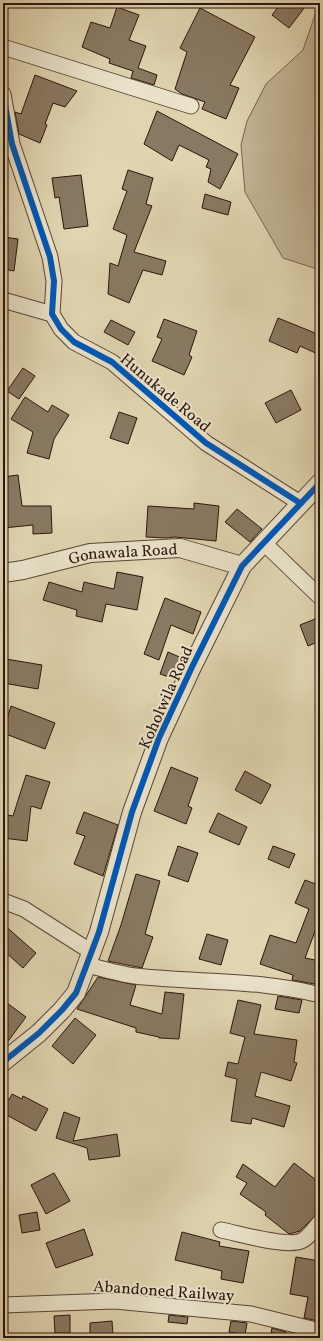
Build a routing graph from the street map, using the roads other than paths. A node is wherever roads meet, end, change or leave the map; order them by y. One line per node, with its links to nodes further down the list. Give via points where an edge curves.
1 (3, 47): 3 (street)
2 (3, 94): 5 (street, via 12,144 50,257 54,282)
3 (191, 106)
4 (3, 300): 5 (street)
5 (52, 314): 7 (street, Hunukade Road, via 61,329 74,342 112,362 206,443)
6 (320, 483): 7 (street, Koholwila Road)
7 (300, 503): 8 (street, Koholwila Road)
8 (263, 542): 9 (street, Koholwila Road); 11 (street)
9 (242, 566): 10 (street, Gonawala Road, via 180,548 90,553 23,570); 13 (street, Koholwila Road, via 159,738 132,812)
10 (3, 572)
11 (320, 596)
12 (3, 901): 13 (street, via 24,909)
13 (90, 959): 14 (street, via 134,976 222,980); 15 (street, Koholwila Road, via 76,993 62,1010 39,1033)
14 (320, 994)
15 (3, 1062)
16 (320, 1222): 17 (street, via 304,1240 296,1243)
17 (221, 1230)
18 (3, 1305): 19 (street, Abandoned Railway, via 115,1301 251,1314)
19 (320, 1331)

